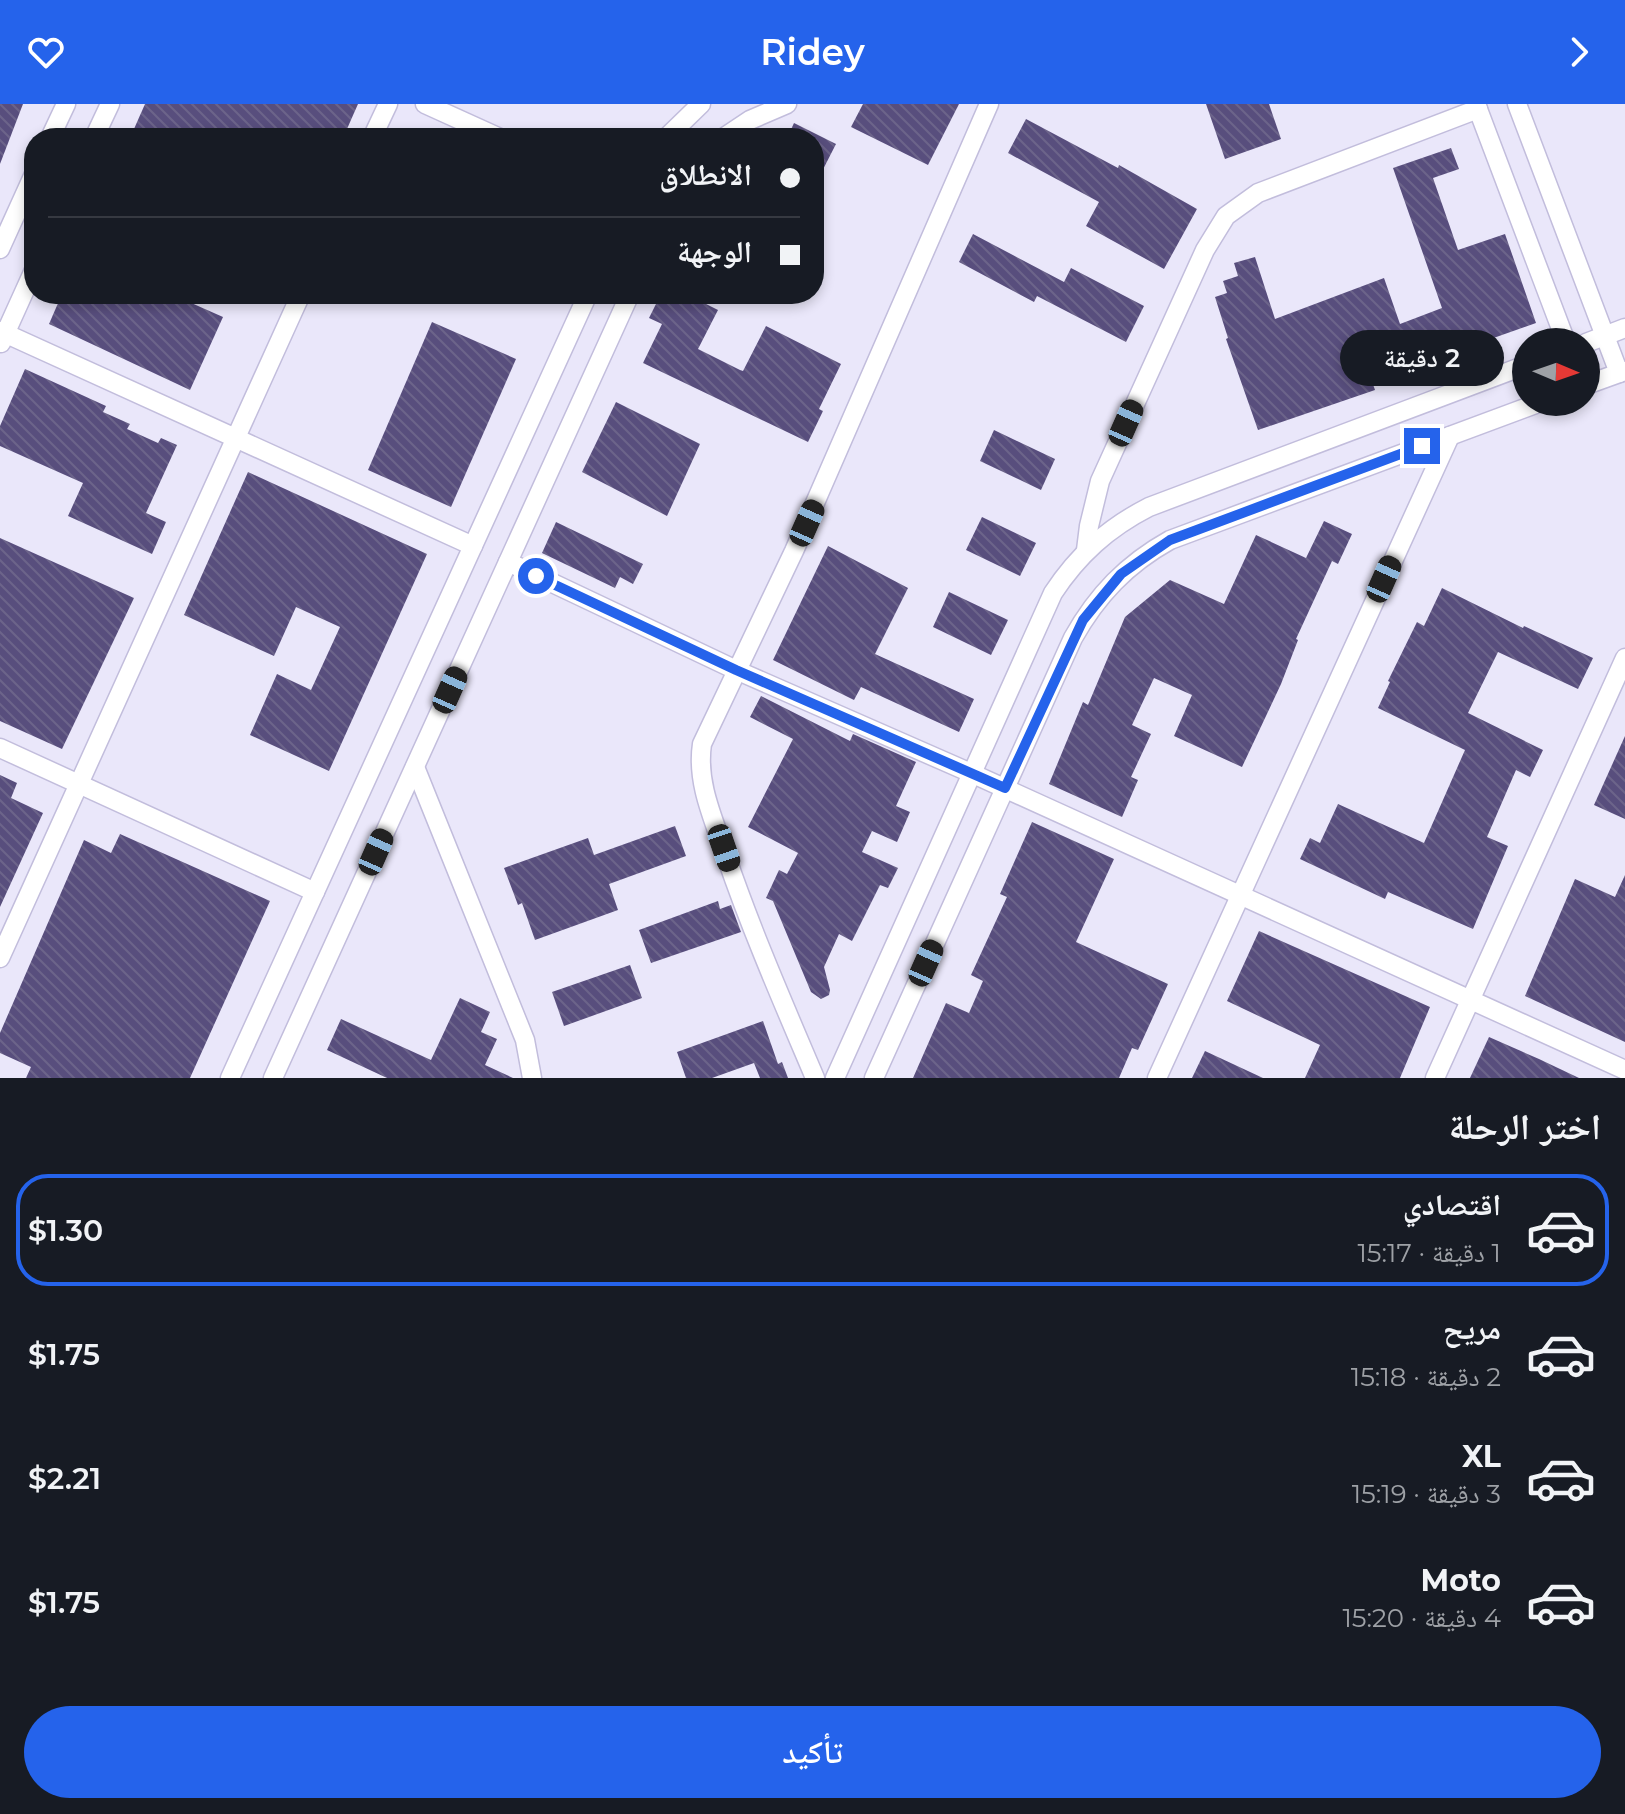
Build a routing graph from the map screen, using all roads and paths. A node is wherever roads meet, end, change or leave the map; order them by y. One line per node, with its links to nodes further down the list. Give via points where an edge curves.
1 (66, 104): 10 (street)
2 (110, 104): 11 (street)
3 (388, 104): 12 (street)
4 (425, 104): 13 (street)
5 (701, 104): 14 (street)
6 (787, 104): 15 (street)
7 (989, 104): 37 (street, via 794,551)
8 (1517, 104): 24 (street)
9 (1477, 107): 22 (street); 34 (street, via 1270,187 1226,216 1211,238 1100,481)
10 (55, 128)
11 (99, 128)
12 (377, 128)
13 (478, 128)
14 (676, 128)
15 (738, 128)
16 (24, 196): 17 (street)
17 (0, 249)
18 (24, 291): 25 (street)
19 (297, 304): 32 (street)
20 (583, 304): 33 (street)
21 (625, 304): 35 (street)
22 (1561, 328)
23 (1625, 328): 24 (street)
24 (1605, 336): 26 (street); 28 (street)
25 (2, 337): 32 (street)
26 (1600, 338)
27 (1512, 370): 34 (street, via 1149,507)
28 (1622, 372): 29 (street)
29 (1600, 380)
30 (1512, 413): 31 (street)
31 (1450, 436): 42 (street, via 1170,540 1136,561 1083,620); 44 (street)
32 (236, 439): 33 (street); 41 (street)
33 (473, 546): 43 (street)
34 (1086, 550): 40 (street, via 1053,593)
35 (508, 562): 37 (street); 39 (street)
36 (1625, 658): 46 (street)
37 (736, 670): 40 (street); 51 (street, via 702,744 701,777 749,922)
38 (0, 748): 41 (street)
39 (415, 767): 49 (street); 50 (street, via 525,1040)
40 (971, 773): 42 (street); 52 (street)
41 (79, 784): 43 (street); 45 (street)
42 (1005, 788): 44 (street); 53 (street)
43 (315, 892): 48 (street)
44 (1240, 895): 46 (street); 54 (street)
45 (0, 958)
46 (1470, 1000): 47 (street); 55 (street)
47 (1625, 1070)
48 (230, 1078)
49 (273, 1078)
50 (532, 1078)
51 (815, 1078)
52 (835, 1078)
53 (874, 1078)
54 (1157, 1078)
55 (1435, 1078)

